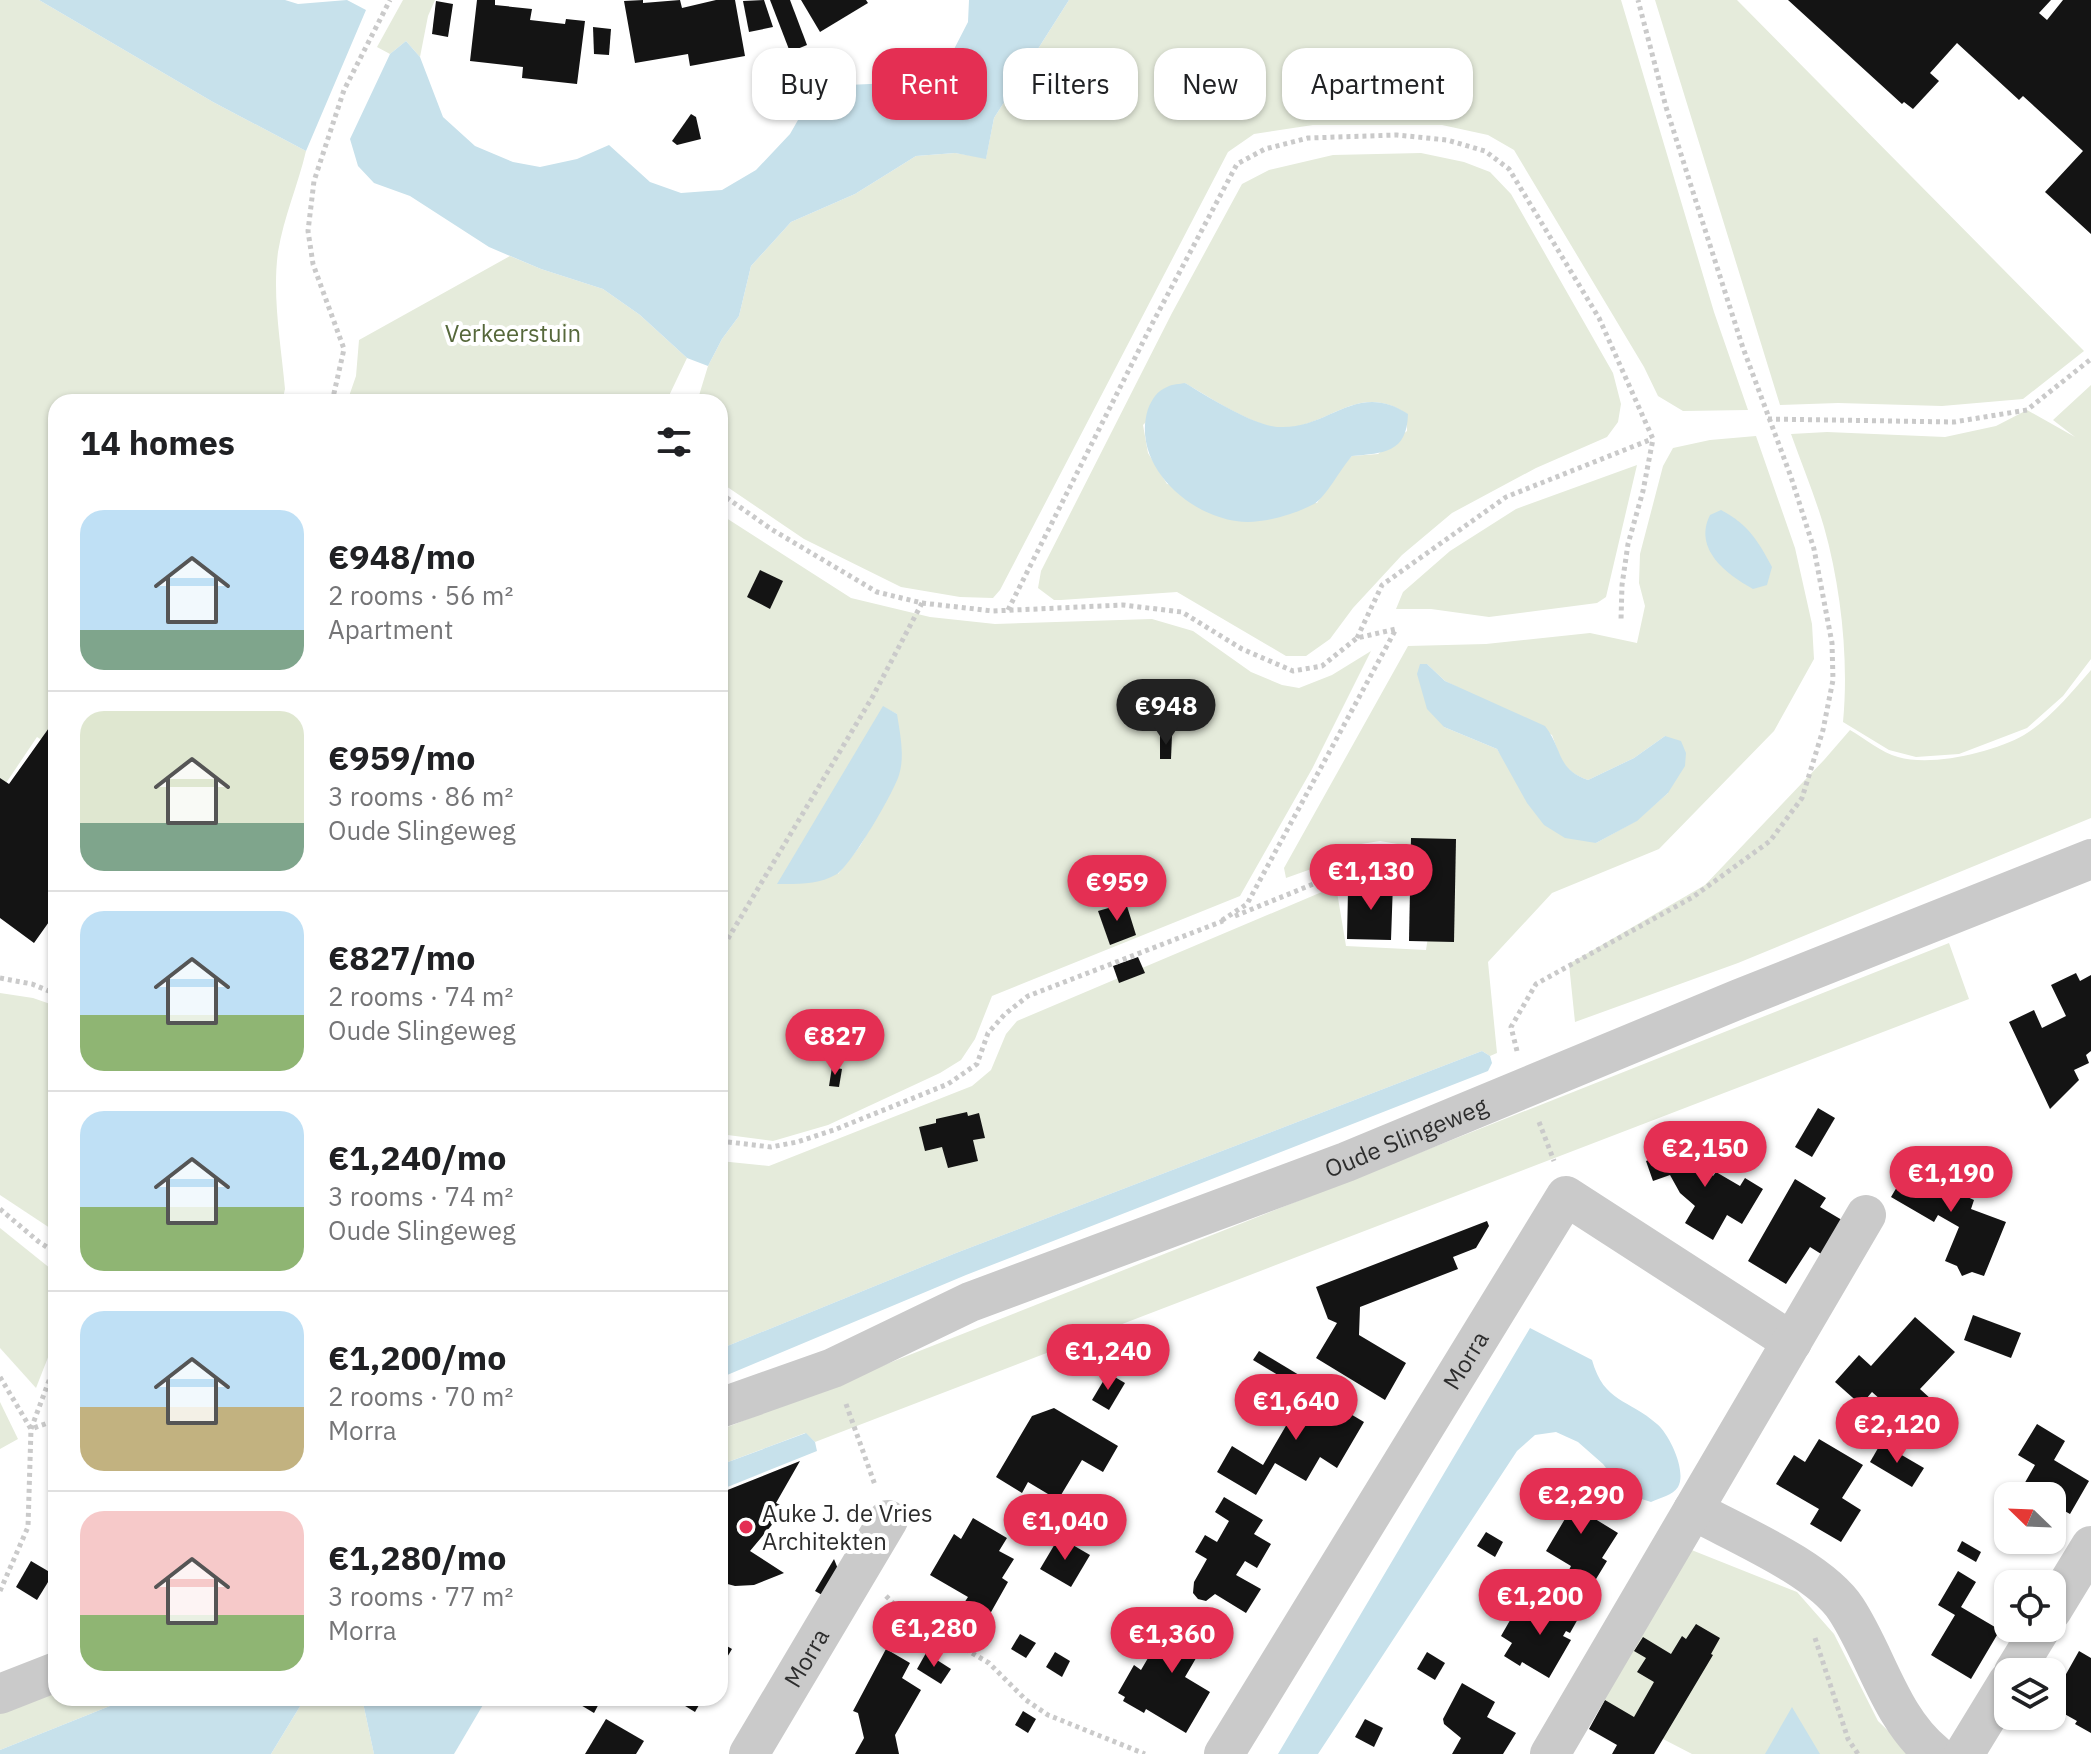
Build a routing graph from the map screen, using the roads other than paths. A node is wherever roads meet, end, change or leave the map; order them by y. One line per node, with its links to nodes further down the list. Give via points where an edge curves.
1 (2091, 859): 4 (street, Oude Slingeweg, via 1346,1162 970,1302 833,1368)
2 (1866, 1215): 3 (street)
3 (1792, 1342): 5 (street); 13 (street, Morra, via 1566,1196)
4 (728, 1405)
5 (1693, 1510): 14 (street); 15 (street, via 1828,1588 1846,1609 1919,1741)
6 (888, 1520): 12 (street, Morra)
7 (2091, 1546): 8 (street)
8 (2066, 1587)
9 (48, 1675): 10 (street)
10 (0, 1694)
11 (1994, 1705): 16 (street)
12 (749, 1754)
13 (1224, 1754)
14 (1550, 1754)
15 (1935, 1754)
16 (1964, 1754)

